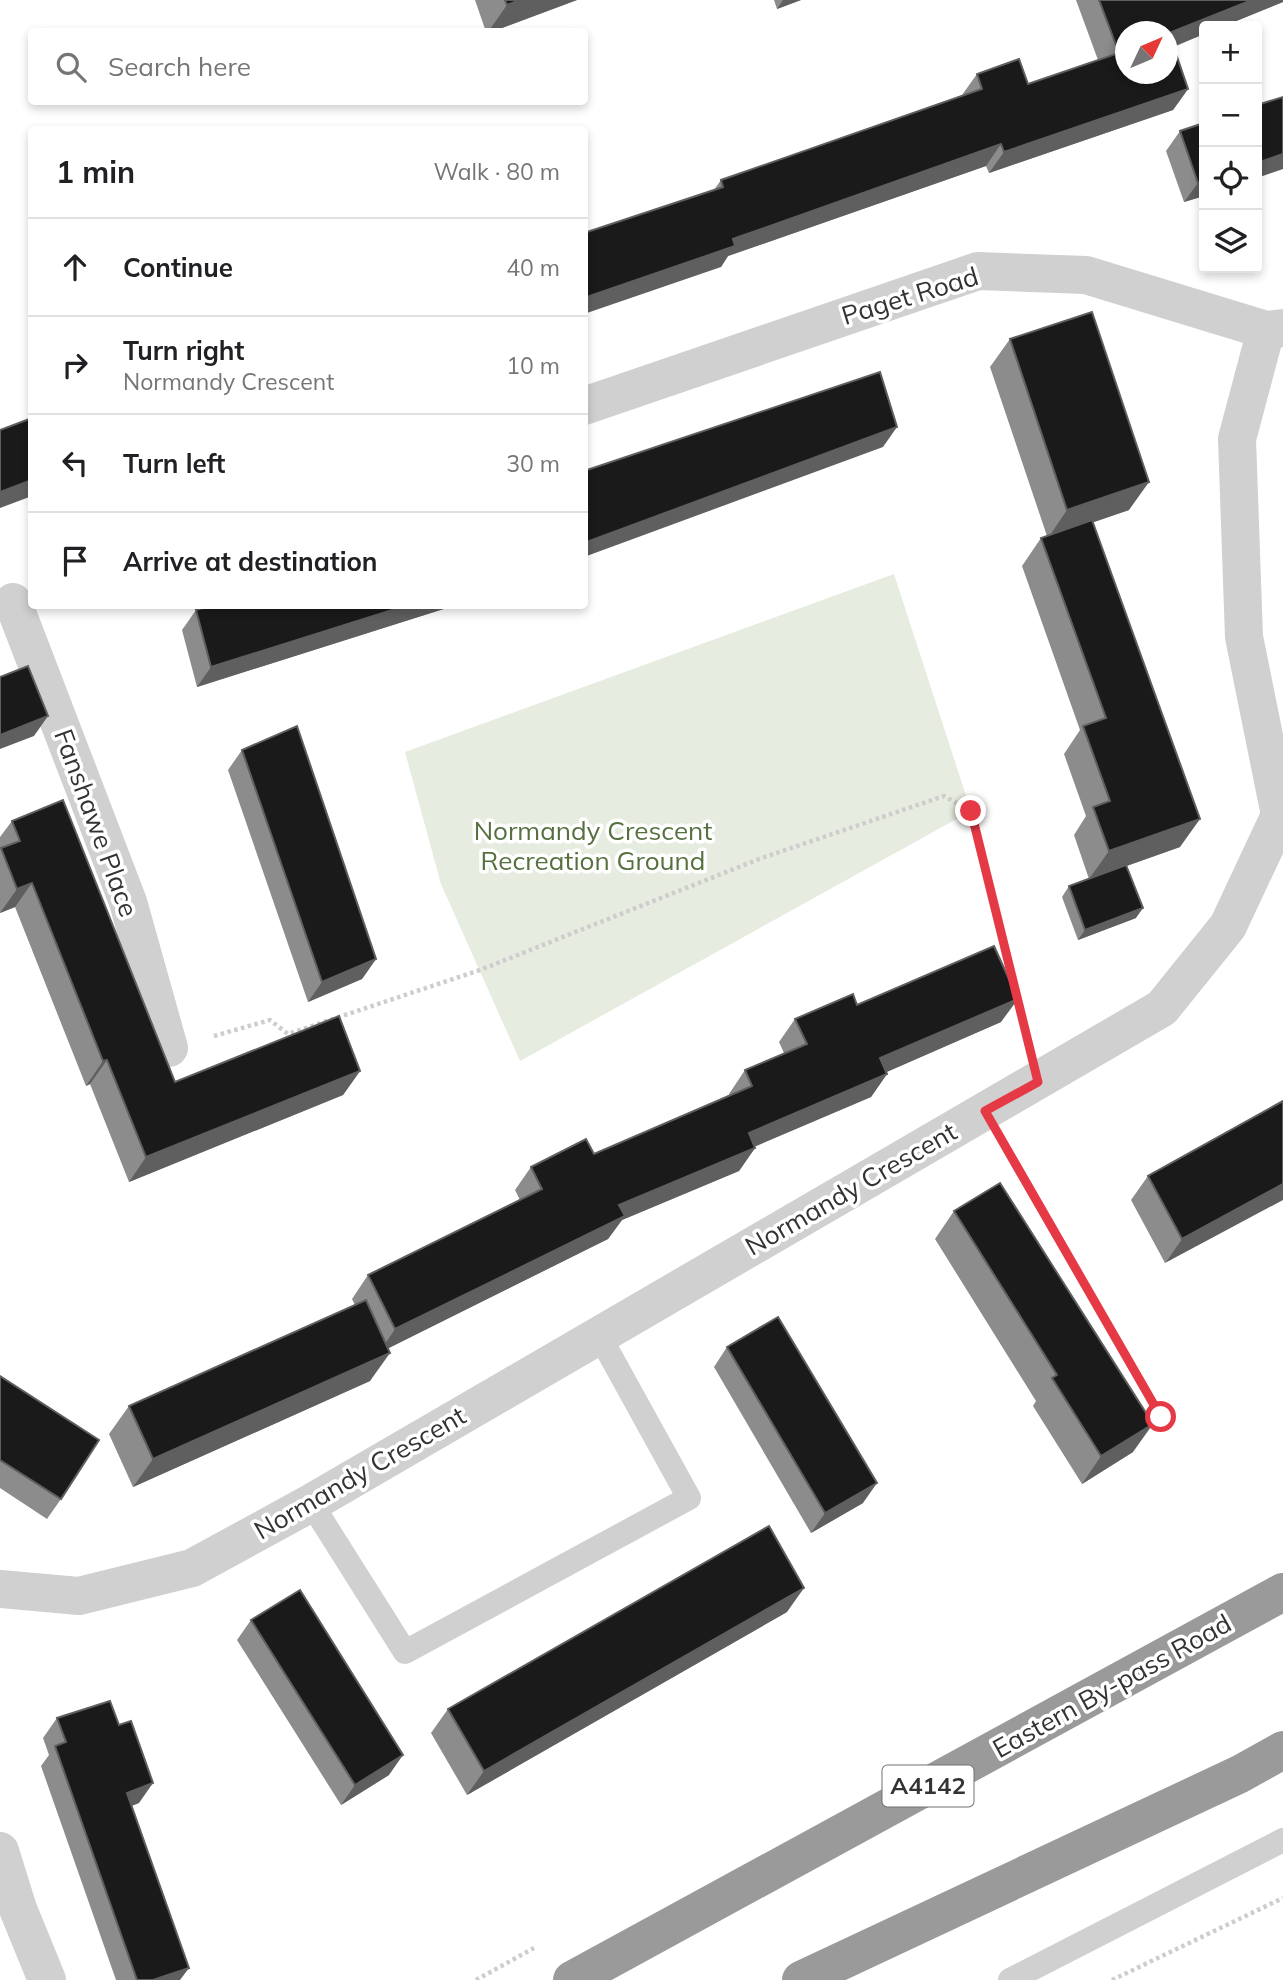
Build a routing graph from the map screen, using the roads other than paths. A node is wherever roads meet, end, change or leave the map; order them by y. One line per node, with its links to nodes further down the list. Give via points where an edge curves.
1 (1274, 329): 2 (street, Paget Road, via 1086,275 978,271); 4 (street, Normandy Crescent, via 1237,439 1244,637)
2 (588, 405)
3 (15, 601): 5 (street, Fanshawe Place, via 128,902)
4 (1281, 816): 6 (street, Normandy Crescent, via 1228,926 1162,1008)
5 (169, 1048)
6 (599, 1335): 7 (street, Normandy Crescent); 7 (lane, via 689,1498 405,1652)
7 (311, 1503): 9 (street, Normandy Crescent, via 192,1567 79,1596)
8 (1283, 1592): 14 (highway, Eastern By-pass Road / A4142)
9 (1, 1593)
10 (1283, 1750): 15 (highway)
11 (1283, 1840): 16 (lane)
12 (0, 1852): 13 (street)
13 (47, 1980)
14 (572, 1980)
15 (801, 1980)
16 (1010, 1980)

